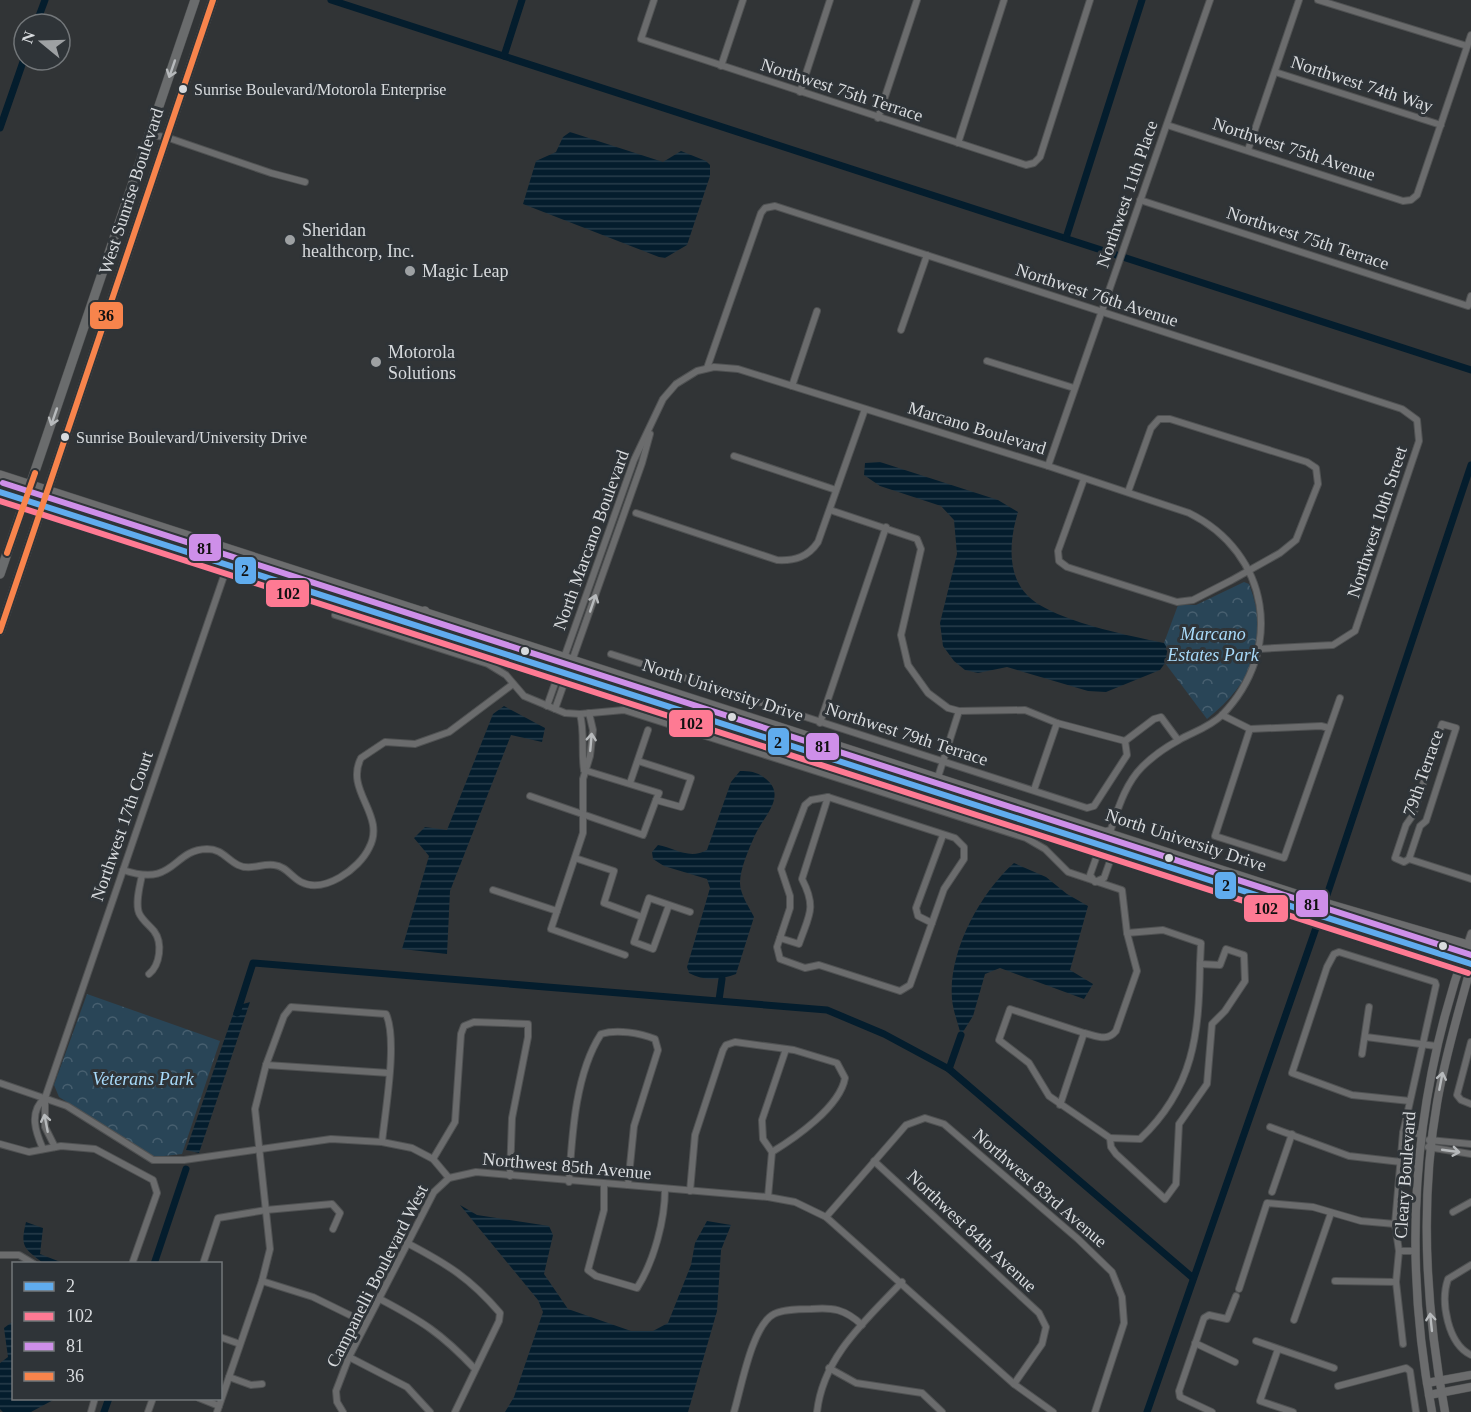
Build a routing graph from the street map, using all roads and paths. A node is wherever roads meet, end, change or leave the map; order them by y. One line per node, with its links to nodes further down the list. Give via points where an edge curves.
1 (195, 0): 20 (highway, West Sunrise Boulevard, one-way to 20)
2 (213, 0): 21 (highway, West Sunrise Boulevard)
3 (654, 0): 14 (street, Northwest 75th Terrace, via 641,39)
4 (743, 0): 14 (street)
5 (830, 0): 16 (street)
6 (917, 0): 17 (street)
7 (1004, 0): 22 (street)
8 (1090, 0): 22 (street, Northwest 75th Terrace, via 1040,157 1026,165)
9 (1210, 0): 18 (street, Northwest 11th Place)
10 (1299, 0): 15 (street)
11 (1318, 0): 13 (street)
12 (1471, 35): 13 (street)
13 (1467, 46): 19 (street)
14 (722, 66): 16 (street, Northwest 75th Terrace)
15 (1275, 72): 19 (street, Northwest 74th Way); 23 (street)
16 (800, 92): 17 (street, Northwest 75th Terrace)
17 (878, 118): 22 (street, Northwest 75th Terrace)
18 (1167, 125): 23 (street, Northwest 75th Avenue); 25 (street, Northwest 11th Place)
19 (1441, 125): 23 (street, Northwest 75th Avenue, via 1417,195 1411,200 1403,201)
20 (148, 135): 21 (street); 42 (highway, West Sunrise Boulevard, one-way to 42)
21 (166, 137): 24 (street); 43 (highway, West Sunrise Boulevard)
22 (958, 143)
23 (1248, 150)
24 (305, 182)
25 (1140, 200): 27 (street, Northwest 75th Terrace, via 1468,306); 29 (street, Northwest 11th Place)
26 (927, 255): 29 (street, Northwest 76th Avenue); 30 (street); 32 (street, Northwest 76th Avenue, via 775,206 765,208)
27 (1471, 296)
28 (818, 311): 34 (street)
29 (1102, 312): 35 (street, Northwest 11th Place); 37 (street, Northwest 76th Avenue, via 1402,409)
30 (901, 330)
31 (987, 361): 35 (street)
32 (707, 368): 33 (street, Marcano Boulevard); 34 (street, Marcano Boulevard, via 738,369)
33 (676, 384): 64 (street, North Marcano Boulevard, via 663,399 634,460)
34 (792, 386): 36 (street, Marcano Boulevard)
35 (1074, 388): 39 (street, Northwest 11th Place)
36 (865, 409): 39 (street, Marcano Boulevard); 44 (street)
37 (1417, 420): 62 (street, Northwest 10th Street, via 1419,441 1355,631 1333,645)
38 (734, 456): 44 (street)
39 (1048, 466): 41 (street, Marcano Boulevard)
40 (0, 475): 42 (main road, North University Drive)
41 (1084, 479): 46 (street, Marcano Boulevard); 56 (street, via 1058,552 1059,561 1067,567 1177,602 1193,600)
42 (31, 485): 43 (main road, North University Drive); 47 (highway, West Sunrise Boulevard)
43 (49, 490): 48 (highway, West Sunrise Boulevard); 52 (main road, North University Drive)
44 (836, 490): 49 (street)
45 (0, 492): 47 (main road, North University Drive)
46 (1128, 492): 56 (street, Marcano Boulevard, via 1211,524 1229,540); 56 (street, via 1151,428 1159,418 1307,462 1316,468 1318,484 1296,540)
47 (26, 500): 48 (main road, North University Drive); 57 (highway, West Sunrise Boulevard)
48 (43, 506): 54 (main road, North University Drive); 61 (highway, West Sunrise Boulevard)
49 (830, 510): 50 (street, via 813,550 801,558 777,560); 51 (street)
50 (636, 513)
51 (886, 527): 70 (street, via 921,543 902,628 908,665 934,699); 74 (street)
52 (230, 548): 53 (main road, North University Drive); 54 (main road, via 223,555)
53 (246, 554): 55 (main road); 58 (main road, North University Drive)
54 (204, 557): 55 (main road, North University Drive)
55 (228, 564): 60 (main road, North University Drive); 101 (street, Northwest 17th Court)
56 (1248, 570): 62 (street, Marcano Boulevard, via 1264,623)
57 (0, 574)
58 (425, 611): 60 (main road); 64 (main road, North University Drive)
59 (335, 615): 66 (street, via 488,664)
60 (387, 616): 65 (main road, North University Drive)
61 (0, 631)
62 (1258, 649): 73 (street, Marcano Boulevard, via 1246,682)
63 (611, 654): 74 (street, Northwest 79th Terrace)
64 (569, 657): 65 (street, North Marcano Boulevard); 84 (main road, North University Drive)
65 (563, 673): 68 (street, North Marcano Boulevard); 69 (street, North Marcano Boulevard); 88 (main road, North University Drive)
66 (513, 684): 68 (street, via 525,696); 102 (street, via 449,732 415,744 385,742 361,758 355,776 374,828 369,849 333,880 309,885 280,866 243,867 218,851 204,849 160,874)
67 (1340, 698): 76 (street)
68 (547, 706): 69 (street)
69 (555, 709): 72 (street)
70 (959, 711): 75 (street, via 1024,710); 82 (street)
71 (589, 713): 72 (street); 83 (street, one-way to 71, via 591,745); 104 (street, via 624,710 1026,838 1045,849 1068,872)
72 (580, 714): 83 (street)
73 (1222, 715): 77 (street); 79 (street)
74 (820, 723): 82 (street, Northwest 79th Terrace)
75 (1057, 723): 80 (street); 87 (street)
76 (1329, 728): 77 (street); 77 (street, via 1284,858 1215,836)
77 (1250, 729)
78 (648, 730): 81 (street)
79 (1178, 740): 80 (street, via 1161,717); 94 (street, via 1136,774)
80 (1125, 741): 87 (street, Northwest 79th Terrace, via 1127,755 1091,808)
81 (638, 761): 86 (street); 91 (street, via 691,778 681,807)
82 (941, 762): 84 (street); 87 (street, Northwest 79th Terrace)
83 (584, 770): 86 (street); 92 (street)
84 (938, 777): 85 (main road, North University Drive)
85 (954, 782): 88 (main road); 94 (main road, North University Drive)
86 (630, 783): 91 (street, via 659,793)
87 (1034, 790)
88 (941, 794): 93 (main road, North University Drive)
89 (530, 796): 92 (street)
90 (828, 797): 95 (street); 113 (street, via 811,800 805,806 792,834 781,869 790,908); 113 (street, via 802,879 811,898 810,913 799,944)
91 (657, 800): 92 (street, via 644,835)
92 (583, 816): 98 (street, via 583,833)
93 (1028, 824): 94 (main road, via 1095,835); 96 (main road, North University Drive)
94 (1110, 832): 100 (main road, North University Drive)
95 (943, 835): 110 (street, via 916,909 918,916); 110 (street, via 961,843 964,859 944,889)
96 (1100, 847): 97 (main road, North University Drive); 100 (main road, via 1125,844 1202,867); 104 (street, via 1090,875)
97 (1126, 855): 104 (street, via 1110,861 1104,878); 116 (main road, North University Drive)
98 (575, 858): 107 (street); 109 (street, via 614,871 604,903)
99 (1409, 859): 99 (street, 79th Terrace, via 1425,821 1456,728 1442,724 1395,858 1404,862); 103 (street)
100 (1209, 865): 114 (main road, North University Drive)
101 (123, 870): 102 (street); 131 (street, Northwest 17th Court)
102 (142, 875): 119 (street, via 139,913 155,933 158,945 157,962)
103 (1471, 879)
104 (1095, 882): 111 (street, via 1122,890)
105 (493, 890): 107 (street)
106 (669, 905): 108 (street); 109 (street, via 649,898); 109 (street, via 653,949 634,942)
107 (557, 911): 115 (street, via 551,929)
108 (690, 912)
109 (642, 917)
110 (932, 923): 113 (street, via 910,985 900,991 819,965 804,968 783,961 778,956)
111 (1127, 933): 117 (street, via 1163,930 1201,943); 121 (street, via 1137,971 1116,1031 1112,1037 1104,1038)
112 (1471, 933): 114 (street)
113 (780, 938)
114 (1469, 945): 116 (street, Cleary Boulevard)
115 (625, 956)
116 (1461, 961): 118 (main road, North University Drive); 125 (street, Cleary Boulevard)
117 (1200, 964): 138 (street, via 1199,1022 1185,1076 1168,1110 1140,1139); 138 (street, via 1220,965 1226,949 1244,955 1245,981 1212,1024 1207,1084 1180,1122 1176,1184 1165,1199 1116,1154)
118 (1471, 965): 140 (street, Cleary Boulevard, one-way to 118, via 1445,1063)
119 (149, 974)
120 (1370, 1008): 122 (street)
121 (1084, 1033): 134 (street); 134 (street, via 1010,1009 999,1040 1029,1063 1043,1088)
122 (1366, 1037): 124 (street); 127 (street)
123 (1471, 1042): 133 (street, via 1457,1095)
124 (1421, 1044): 125 (street); 132 (street); 132 (street, via 1435,982 1340,952 1334,954 1291,1069 1295,1076 1352,1095)
125 (1436, 1046): 139 (street, Cleary Boulevard)
126 (786, 1049): 148 (street, via 762,1120 763,1139); 148 (street, via 837,1063 844,1071 844,1084 808,1127); 159 (street, via 735,1042 726,1045 695,1135)
127 (1362, 1054)
128 (266, 1065): 129 (street); 129 (street, via 291,1007 386,1014 390,1023); 145 (street, via 255,1109)
129 (389, 1073): 141 (street)
130 (0, 1083): 131 (street)
131 (45, 1098): 144 (street, one-way to 131, via 45,1127); 145 (street, via 67,1106 153,1160 184,1160); 146 (street, Northwest 17th Court, via 34,1123)
132 (1410, 1101): 136 (street)
133 (1471, 1104)
134 (1060, 1105): 138 (street)
135 (1270, 1127): 137 (street)
136 (1403, 1133): 139 (street); 152 (street)
137 (1292, 1134): 152 (street, via 1349,1156); 160 (street)
138 (1110, 1138)
139 (1420, 1139): 140 (street); 147 (street); 171 (street, Cleary Boulevard)
140 (1432, 1139): 143 (street); 147 (street, Cleary Boulevard)
141 (382, 1142): 145 (street, via 331,1139); 150 (street, via 412,1148)
142 (0, 1144): 146 (street, via 29,1152)
143 (1471, 1144)
144 (55, 1147): 146 (street); 174 (street, via 95,1149 153,1180 157,1193)
145 (259, 1147): 163 (street)
146 (43, 1149)
147 (1430, 1149): 149 (street, one-way to 149); 199 (street, Cleary Boulevard, one-way to 147, via 1426,1251)
148 (772, 1152): 161 (street)
149 (1471, 1154)
150 (433, 1159): 153 (street, via 455,1122 464,1026 474,1022 528,1024 512,1118); 154 (street)
151 (874, 1161): 166 (street); 202 (street, Northwest 84th Avenue, via 1039,1313 1046,1327 1042,1344); 218 (street, Northwest 83rd Avenue, via 906,1125 925,1118 944,1124 1112,1272 1122,1297 1124,1323)
152 (1401, 1162): 167 (street)
153 (510, 1176): 154 (street, Northwest 85th Avenue, via 476,1172); 155 (street, Northwest 85th Avenue)
154 (449, 1178): 169 (street, Campanelli Boulevard West, via 434,1192)
155 (568, 1182): 156 (street, Northwest 85th Avenue); 157 (street, via 579,1094 594,1044 601,1034 609,1032 646,1035 655,1039 658,1050 634,1126)
156 (604, 1184): 157 (street, Northwest 85th Avenue); 158 (street, via 604,1210 588,1270 637,1288 663,1215)
157 (628, 1185): 158 (street, Northwest 85th Avenue)
158 (665, 1189): 159 (street, Northwest 85th Avenue)
159 (690, 1191): 161 (street, Northwest 85th Avenue)
160 (1272, 1192)
161 (768, 1197): 166 (street, Northwest 85th Avenue, via 806,1206)
162 (1471, 1202): 164 (street)
163 (266, 1210): 168 (street, via 333,1204 340,1213); 175 (street, via 218,1218); 177 (street, via 270,1249)
164 (1453, 1212)
165 (1331, 1213): 167 (street); 182 (street); 187 (street, via 1313,1207 1267,1203 1227,1319 1209,1315 1204,1318)
166 (826, 1217): 179 (street, Northwest 85th Avenue)
167 (1395, 1224): 170 (street)
168 (333, 1229)
169 (407, 1243): 181 (street, Campanelli Boulevard West); 196 (street, via 454,1268 482,1291 500,1313)
170 (1399, 1251): 171 (street); 180 (street)
171 (1415, 1251): 200 (street, Cleary Boulevard)
172 (0, 1255): 173 (street, via 20,1255)
173 (32, 1262)
174 (132, 1262)
175 (203, 1262)
176 (1471, 1265): 191 (street, via 1448,1279 1446,1293 1451,1334 1463,1351)
177 (262, 1281): 183 (street, via 313,1297); 188 (street)
178 (1335, 1281): 180 (street)
179 (902, 1282): 184 (street); 202 (street, Northwest 85th Avenue)
180 (1396, 1282): 189 (street)
181 (378, 1299): 183 (street, Campanelli Boulevard West); 196 (street, via 425,1322)
182 (1294, 1320)
183 (366, 1323): 192 (street, Campanelli Boulevard West)
184 (861, 1325): 194 (street); 214 (street, via 843,1310 831,1307 781,1311 769,1317 754,1342)
185 (222, 1338): 188 (street)
186 (1257, 1341): 190 (street)
187 (1195, 1343): 193 (street); 210 (street, via 1179,1391 1180,1397)
188 (240, 1344): 198 (street)
189 (1403, 1344)
190 (1278, 1349): 195 (street); 220 (street, via 1260,1401)
191 (1471, 1355)
192 (349, 1357): 211 (street, Campanelli Boulevard West, via 336,1390); 212 (street, via 407,1387)
193 (1235, 1362)
194 (829, 1368): 215 (street, via 820,1389); 216 (street, via 856,1383 922,1393)
195 (1334, 1368)
196 (475, 1369): 213 (street)
197 (1471, 1375): 199 (street)
198 (229, 1377): 201 (street, via 251,1385); 207 (street)
199 (1439, 1380): 200 (street); 205 (street, Cleary Boulevard)
200 (1427, 1383): 206 (street, Cleary Boulevard)
201 (262, 1384)
202 (1014, 1384): 217 (street, Northwest 85th Avenue)
203 (1338, 1386): 221 (street, via 1406,1368 1410,1371)
204 (1471, 1387): 205 (street)
205 (1441, 1393): 206 (street); 223 (street, Cleary Boulevard)
206 (1429, 1395): 222 (street, Cleary Boulevard)
207 (222, 1397)
208 (202, 1400): 209 (street)
209 (218, 1409)
210 (1197, 1409): 219 (street)
211 (343, 1412)
212 (430, 1412)
213 (455, 1412)
214 (734, 1412)
215 (817, 1412)
216 (942, 1412)
217 (1053, 1412)
218 (1095, 1412)
219 (1212, 1412)
220 (1293, 1412)
221 (1416, 1412)
222 (1432, 1412)
223 (1445, 1412)

